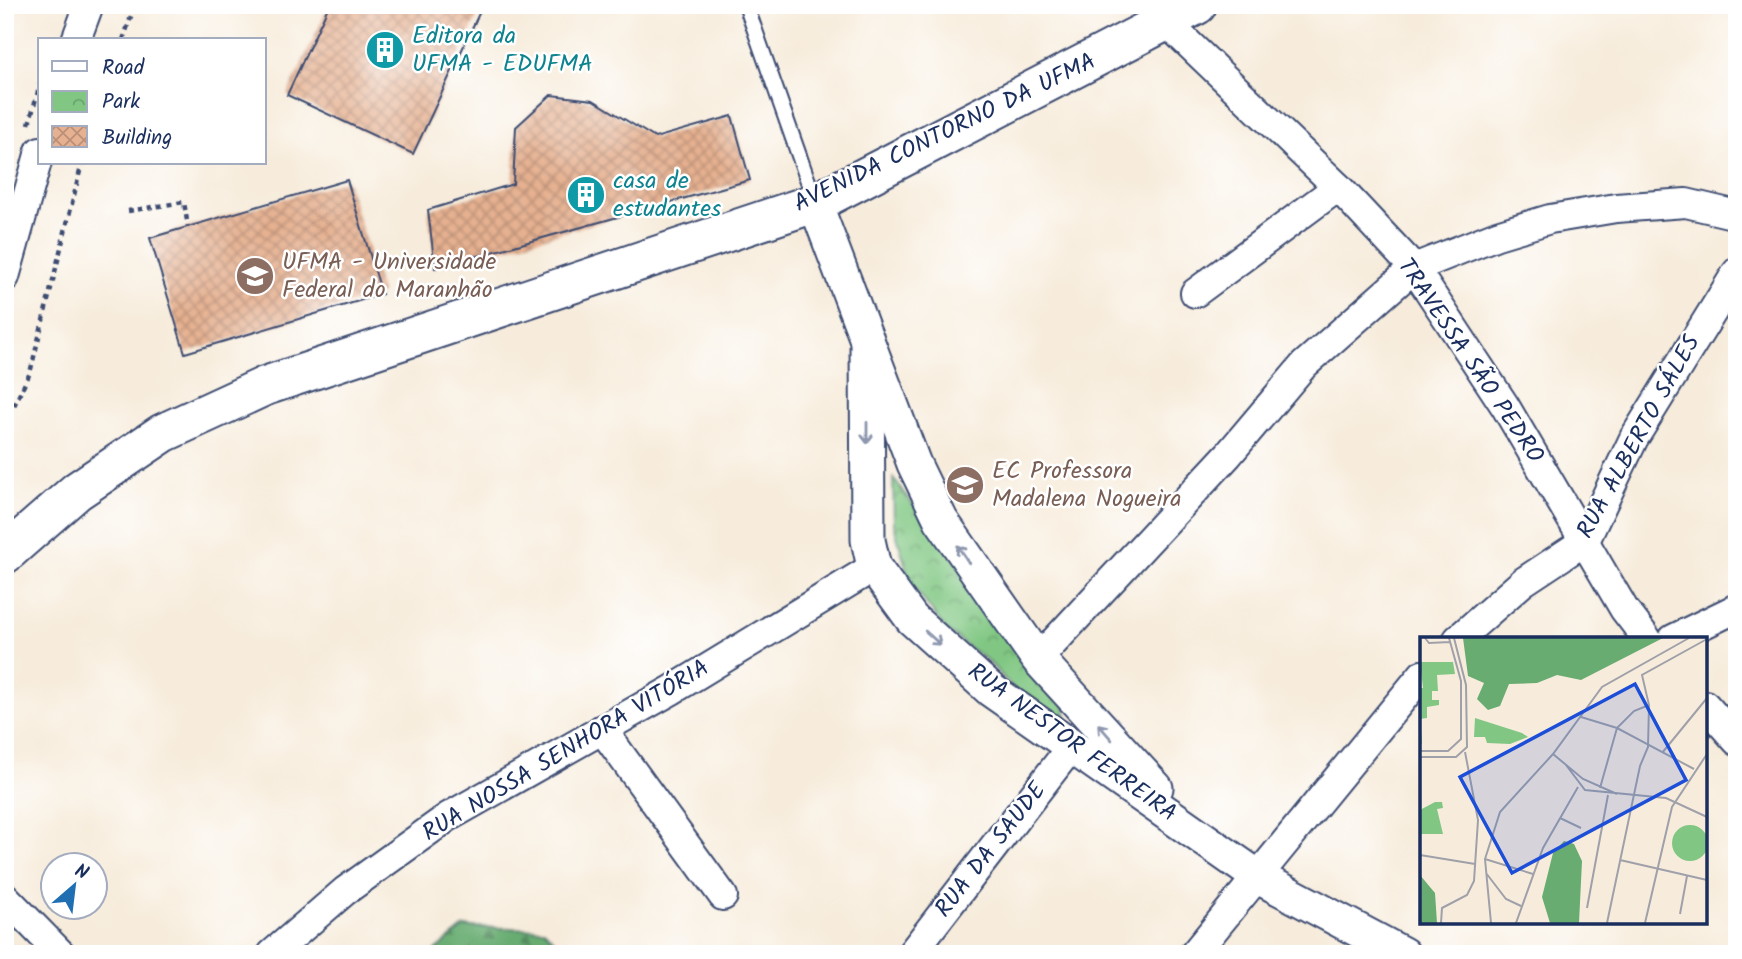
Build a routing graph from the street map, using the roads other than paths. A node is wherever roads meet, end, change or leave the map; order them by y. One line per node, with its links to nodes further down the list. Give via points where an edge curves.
1 (89, 5): 4 (street)
2 (746, 5): 7 (lane)
3 (1182, 14): 6 (street, TRAVESSA SÃO PEDRO); 7 (main road, AVENIDA CONTORNO DA UFMA)
4 (77, 38)
5 (38, 158): 11 (street)
6 (1338, 187): 9 (street, TRAVESSA SÃO PEDRO); 12 (street)
7 (815, 203): 13 (street, RUA NESTOR FERREIRA); 15 (main road, AVENIDA CONTORNO DA UFMA, via 265,386 163,433 77,491)
8 (1737, 215): 9 (street, via 1686,203 1616,208 1497,234)
9 (1414, 268): 14 (street, TRAVESSA SÃO PEDRO); 21 (street, via 1304,365)
10 (1737, 272): 14 (street, RUA ALBERTO SÁLES, via 1633,438)
11 (5, 277)
12 (1195, 293)
13 (867, 340): 16 (street, RUA NESTOR FERREIRA, one-way to 16, via 868,540); 21 (street, RUA NESTOR FERREIRA, one-way to 13, via 941,520 914,464)
14 (1586, 541): 18 (street, RUA ALBERTO SÁLES, via 1523,582); 19 (street, TRAVESSA SÃO PEDRO, via 1624,609)
15 (5, 554)
16 (874, 567): 24 (street, RUA NOSSA SENHORA VITÓRIA); 26 (street, RUA NESTOR FERREIRA, one-way to 26, via 912,619 991,690)
17 (1737, 608): 20 (street)
18 (1460, 637)
19 (1645, 637)
20 (1677, 637)
21 (1038, 659): 27 (street, RUA NESTOR FERREIRA, one-way to 21)
22 (1420, 677): 28 (street)
23 (1707, 707): 25 (street)
24 (602, 729): 29 (street); 32 (street, RUA NOSSA SENHORA VITÓRIA, via 448,817 345,891)
25 (1737, 741)
26 (1071, 747): 27 (street, RUA NESTOR FERREIRA); 33 (street, RUA DA SAUDE)
27 (1201, 836): 28 (street, RUA NESTOR FERREIRA)
28 (1258, 877): 34 (street); 35 (street, RUA NESTOR FERREIRA)
29 (723, 896)
30 (5, 897): 31 (street)
31 (61, 954)
32 (272, 954)
33 (911, 954)
34 (1194, 954)
35 (1403, 954)

